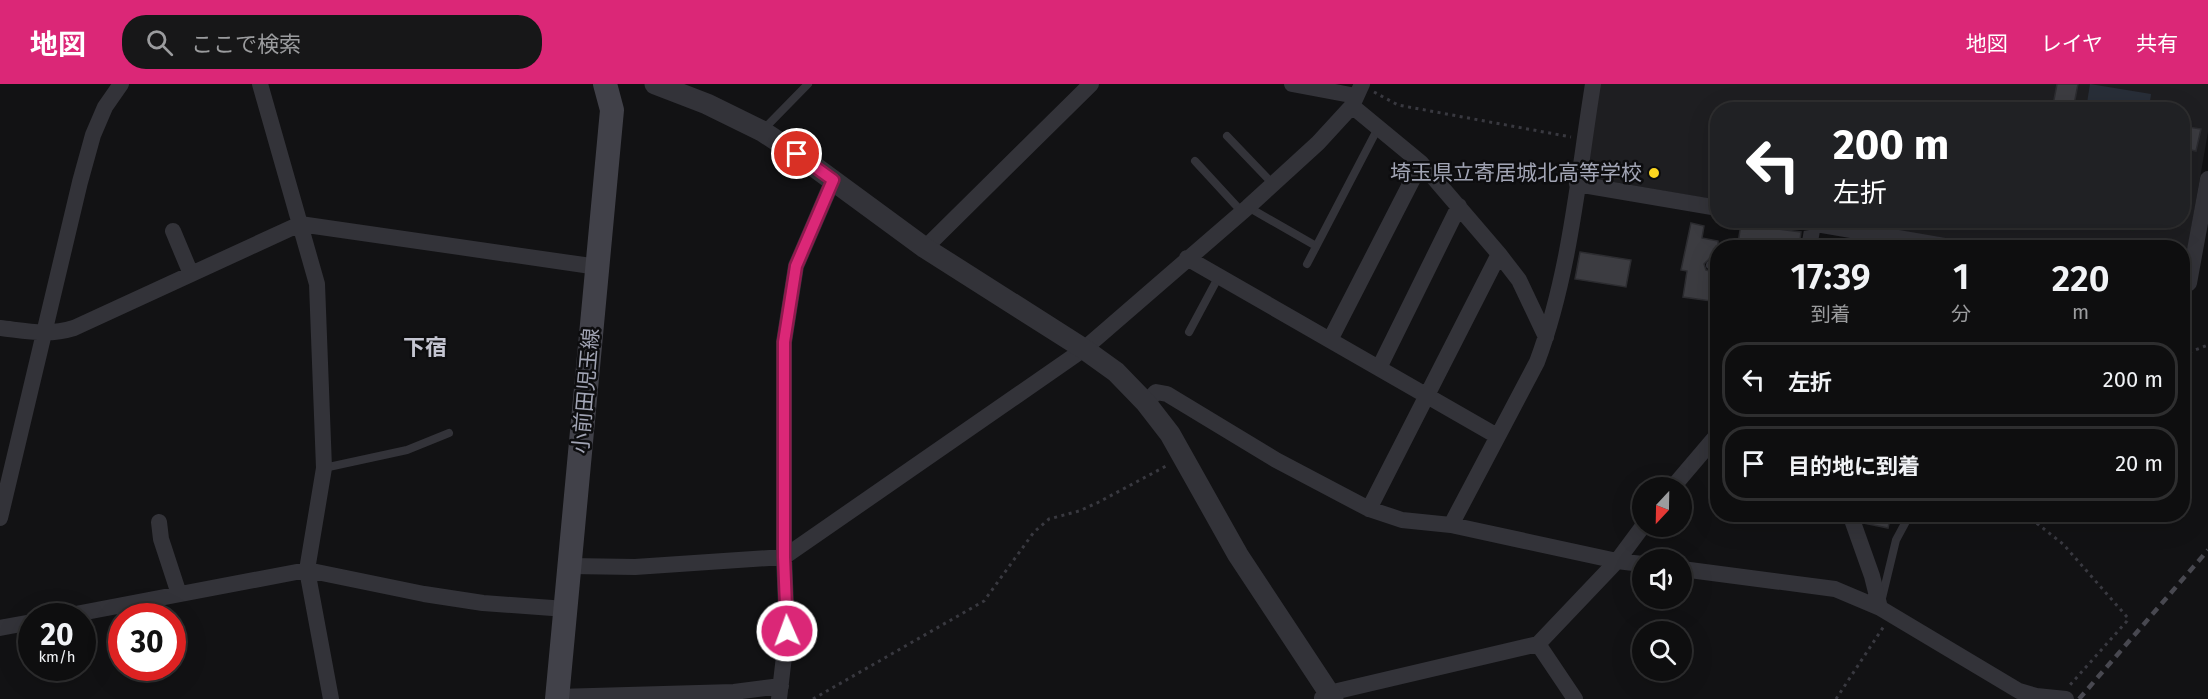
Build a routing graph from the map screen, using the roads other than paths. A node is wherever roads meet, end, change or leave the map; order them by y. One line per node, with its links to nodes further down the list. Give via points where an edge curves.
1 (121, 84): 37 (street, via 93,135)
2 (260, 84): 22 (street)
3 (604, 84): 31 (main road, 小前田児玉線, via 612,110)
4 (655, 84): 11 (street)
5 (808, 84): 11 (lane)
6 (1091, 84): 27 (street)
7 (1292, 84): 9 (street)
8 (1593, 84): 18 (street)
9 (1358, 93): 10 (street); 17 (street, via 1318,143)
10 (1378, 128): 14 (street); 26 (lane)
11 (762, 131): 16 (street)
12 (1227, 136): 17 (lane)
13 (1195, 161): 21 (lane)
14 (1421, 163): 19 (street); 39 (street)
15 (2208, 179): 34 (street)
16 (833, 180): 27 (street); 56 (street, via 796,266 784,342)
17 (1273, 184): 21 (street)
18 (1577, 184): 20 (street); 38 (street, via 1560,289)
19 (1459, 206): 28 (street); 41 (street)
20 (1710, 207)
21 (1245, 210): 26 (lane); 29 (street)
22 (300, 224): 31 (street); 32 (street); 47 (street, via 317,284)
23 (1837, 228): 25 (street)
24 (173, 231): 32 (street)
25 (1908, 240)
26 (1316, 246): 30 (lane)
27 (925, 248): 40 (street)
28 (1499, 254): 38 (street, via 1519,280); 42 (street)
29 (1187, 258): 33 (street); 40 (street)
30 (1307, 264)
31 (598, 267): 59 (main road, 小前田児玉線)
32 (191, 274): 37 (street, via 74,328)
33 (1219, 276): 36 (lane); 39 (street)
34 (2190, 278)
35 (0, 328): 37 (street)
36 (1189, 332)
37 (44, 333): 50 (street)
38 (1546, 337): 45 (street, via 1537,362)
39 (1330, 340): 41 (street)
40 (1084, 349): 43 (street, via 1116,372); 56 (street)
41 (1379, 368): 42 (street)
42 (1426, 396): 45 (street); 49 (street)
43 (1146, 403): 49 (street, via 1156,392 1167,394 1276,460); 70 (street, via 1170,434 1238,555)
44 (449, 433): 47 (lane, via 407,450)
45 (1497, 436): 54 (street)
46 (1710, 443): 48 (street)
47 (324, 468): 60 (street)
48 (1681, 477)
49 (1369, 509): 54 (street, via 1402,520)
50 (0, 518)
51 (159, 522): 62 (street, via 160,539)
52 (1853, 522): 65 (street)
53 (1906, 522): 65 (lane, via 1896,540)
54 (1451, 525): 57 (street)
55 (1635, 537): 57 (street)
56 (784, 557): 59 (street, via 635,567); 69 (street, via 787,631)
57 (1617, 561): 58 (street); 68 (street)
58 (1632, 563)
59 (570, 566): 63 (main road, 小前田児玉線)
60 (307, 570): 62 (street); 63 (street, via 483,603); 72 (street)
61 (1692, 570): 65 (street, via 1835,589)
62 (179, 594): 64 (street)
63 (566, 609): 71 (main road, 小前田児玉線)
64 (96, 610)
65 (1886, 611): 74 (street, via 2019,691)
66 (18, 625): 67 (street)
67 (0, 628)
68 (1538, 644): 70 (street); 73 (street)
69 (780, 693): 71 (street)
70 (1328, 697)
71 (557, 698)
72 (331, 699)
73 (1575, 699)
74 (2060, 699): 75 (street)
75 (2066, 699)

